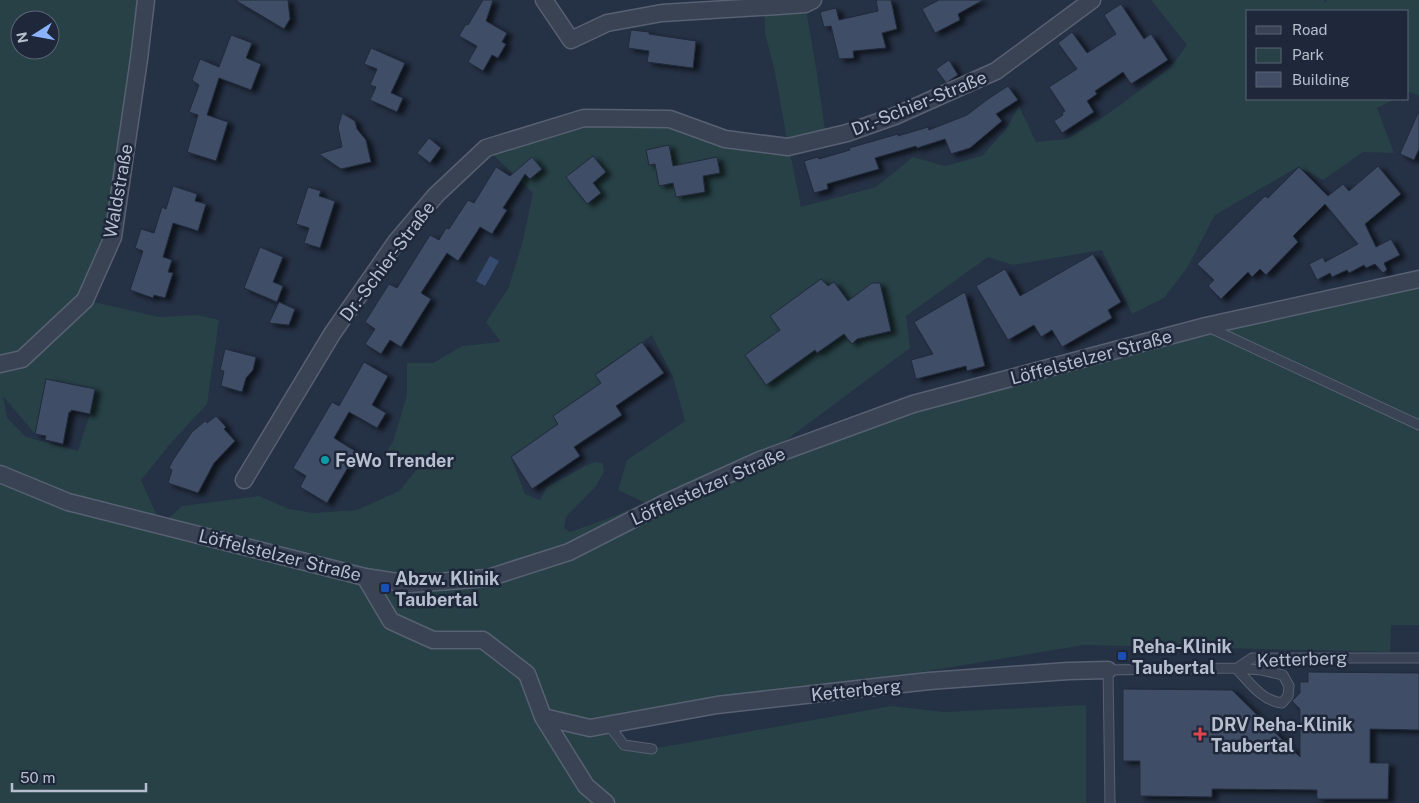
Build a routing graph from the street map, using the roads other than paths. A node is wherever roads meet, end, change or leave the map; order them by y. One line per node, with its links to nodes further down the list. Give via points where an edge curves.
1 (146, 0): 7 (street, Waldstraße, via 113,237 85,300 22,359)
2 (544, 0): 3 (street, via 570,40 607,23 662,13 804,4)
3 (813, 0)
4 (1092, 0): 10 (street, Dr.-Schier-Straße, via 996,71 895,116 847,133 788,147 725,139 670,119 584,118 486,148 436,195 396,242 332,334)
5 (1419, 279): 6 (street, Löffelstelzer Straße)
6 (1206, 326): 8 (lane); 11 (street, Löffelstelzer Straße, via 913,404 760,460 569,552 488,578 410,584)
7 (0, 364)
8 (1419, 425)
9 (0, 474): 11 (street, Löffelstelzer Straße, via 68,502)
10 (244, 480)
11 (365, 577): 15 (street, via 391,621 433,640 483,640 527,674)
12 (1419, 658): 13 (lane, Ketterberg, via 1252,658)
13 (1236, 668): 13 (lane, via 1271,702 1282,702 1288,696 1289,686 1283,675); 14 (lane, Ketterberg)
14 (1108, 670): 16 (street, Ketterberg, via 920,682 718,705); 19 (lane)
15 (542, 717): 16 (street, Ketterberg, via 590,728); 18 (street, via 586,786)
16 (608, 724): 17 (lane, via 624,745)
17 (652, 749)
18 (606, 803)
19 (1110, 803)

